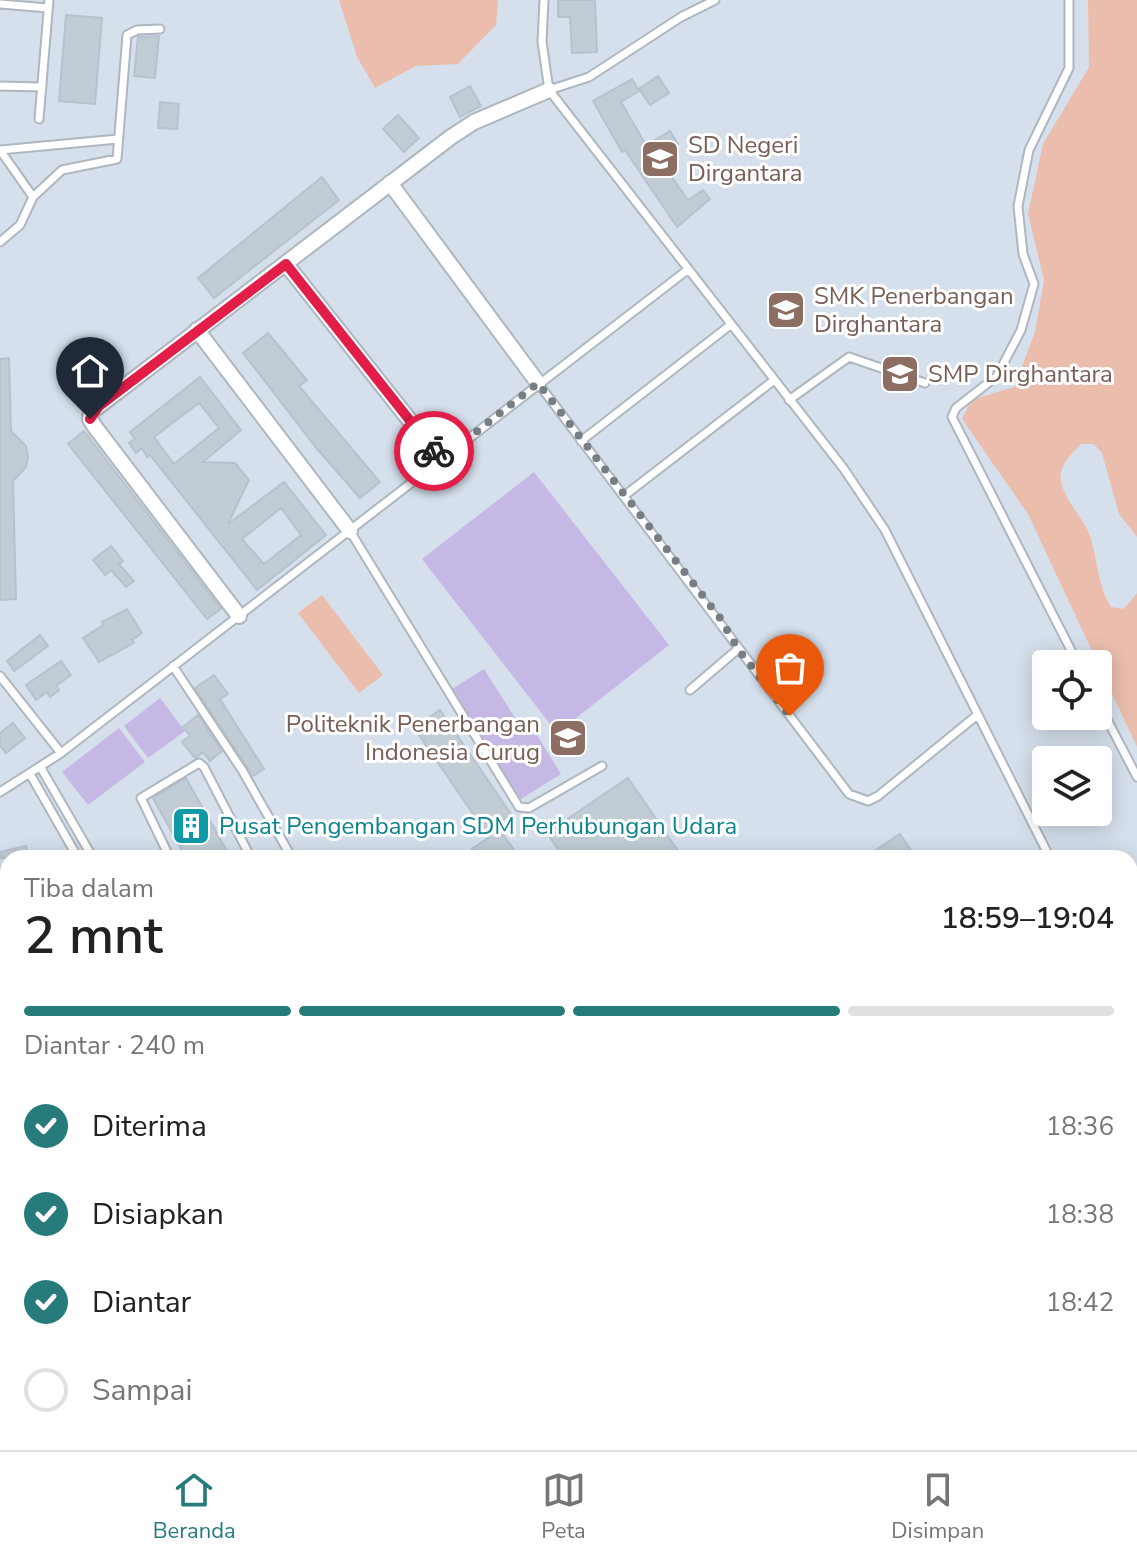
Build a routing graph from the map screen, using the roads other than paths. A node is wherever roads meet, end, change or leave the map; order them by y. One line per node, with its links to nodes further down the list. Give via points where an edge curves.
1 (544, 0): 9 (lane, via 542,42)
2 (715, 0): 9 (lane, via 589,77)
3 (1069, 0): 30 (lane, via 1069,68 1029,150 1018,206 1023,254 1034,284 1021,330 997,376 952,417)
4 (0, 4): 5 (lane)
5 (48, 4): 8 (lane)
6 (160, 29): 11 (lane, via 127,35)
7 (0, 86): 8 (lane)
8 (42, 87): 10 (lane)
9 (549, 90): 13 (street, via 474,122); 17 (lane)
10 (39, 119)
11 (118, 139): 12 (lane); 14 (lane, via 117,159 62,170)
12 (0, 150): 14 (lane)
13 (390, 183): 16 (street); 21 (street)
14 (33, 197): 15 (lane, via 20,225)
15 (0, 242)
16 (286, 264): 19 (street); 25 (street)
17 (686, 271): 18 (lane); 21 (lane)
18 (729, 326): 20 (lane); 24 (lane)
19 (197, 330): 27 (street); 28 (street, via 99,406 90,419)
20 (773, 381): 23 (lane); 26 (lane)
21 (538, 383): 24 (lane); 25 (lane)
22 (925, 383): 23 (lane, via 849,357)
23 (789, 400): 34 (lane, via 885,530)
24 (581, 441): 26 (lane)
25 (441, 460): 27 (lane)
26 (624, 496): 29 (lane, via 720,618)
27 (350, 531): 28 (lane); 37 (lane, via 519,807 529,808)
28 (239, 616): 31 (lane)
29 (738, 649): 33 (lane); 34 (lane, via 856,798 868,801 878,796)
30 (1071, 650)
31 (173, 666): 36 (lane); 46 (lane)
32 (0, 676): 36 (lane)
33 (690, 690)
34 (976, 716): 47 (lane)
35 (1112, 729): 40 (lane)
36 (61, 753): 38 (lane)
37 (602, 766)
38 (41, 768): 39 (lane); 43 (lane)
39 (30, 774): 41 (lane); 42 (lane)
40 (1137, 777)
41 (0, 792)
42 (73, 850)
43 (88, 850)
44 (166, 850): 45 (lane, via 141,798 199,763)
45 (247, 850)
46 (287, 850)
47 (1046, 850)

